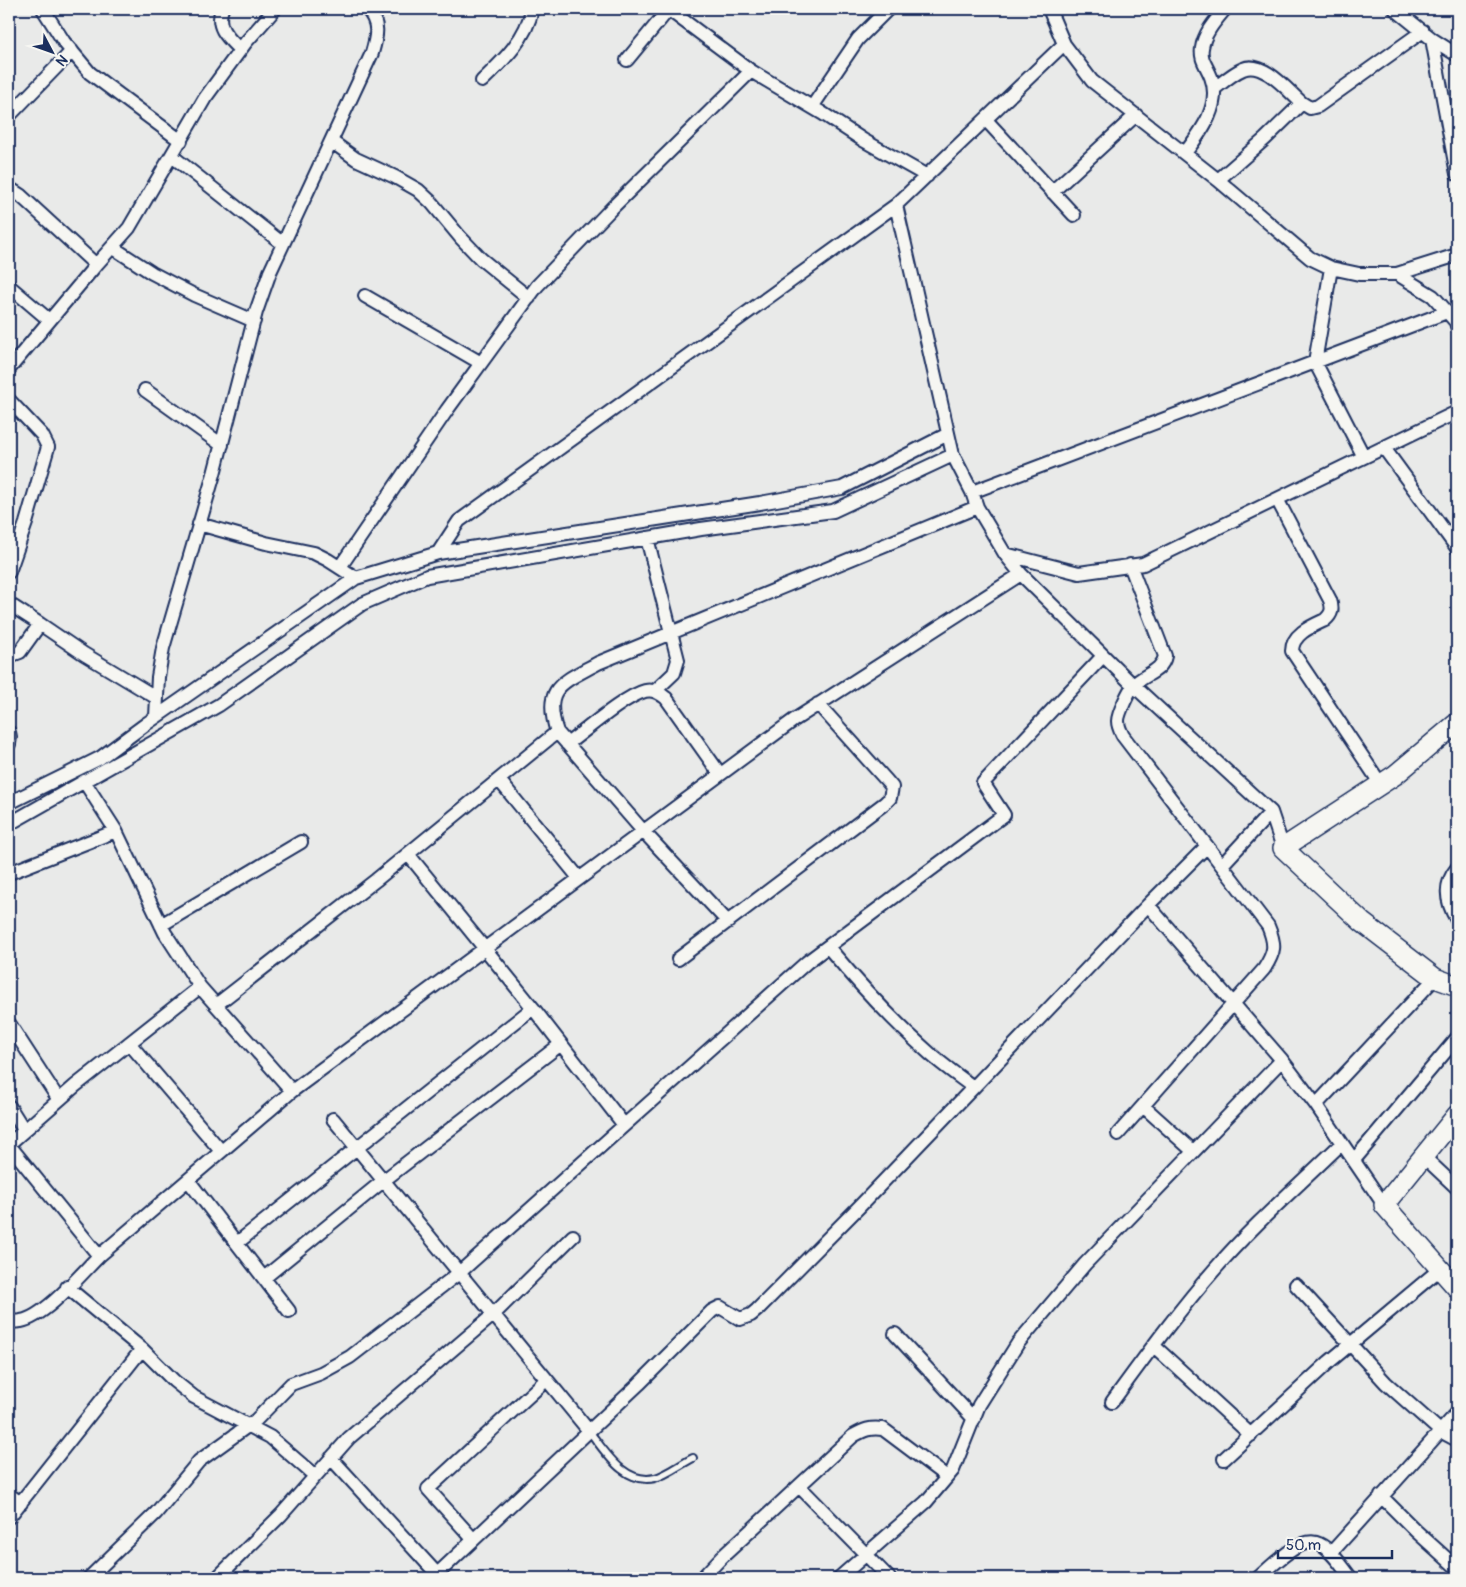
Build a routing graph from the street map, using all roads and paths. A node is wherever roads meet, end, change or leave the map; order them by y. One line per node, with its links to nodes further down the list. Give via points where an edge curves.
1 (43, 9): 14 (street)
2 (222, 9): 13 (street, via 220,24 223,32)
3 (275, 9): 13 (street)
4 (367, 9): 26 (street, via 374,17 377,36)
5 (532, 9): 18 (street, via 524,33)
6 (668, 9): 16 (street); 17 (street)
7 (888, 9): 21 (street, via 858,39)
8 (1049, 9): 12 (street)
9 (1225, 9): 19 (street, via 1202,47 1201,55)
10 (1395, 9): 11 (street)
11 (1427, 35): 15 (street); 20 (street, via 1318,106 1310,108); 29 (street)
12 (1064, 44): 22 (street, via 1092,81); 24 (street)
13 (240, 50): 25 (street, via 205,98)
14 (72, 51): 23 (street); 25 (street, via 90,73)
15 (1457, 55)
16 (627, 60)
17 (751, 71): 21 (street); 44 (street, via 612,208)
18 (482, 81)
19 (1214, 89): 20 (street, via 1252,66 1266,71); 27 (street, via 1208,121)
20 (1302, 103): 31 (street)
21 (812, 107): 30 (street)
22 (1136, 115): 27 (street); 33 (street)
23 (9, 116)
24 (986, 120): 30 (street); 33 (street)
25 (181, 141): 28 (street)
26 (332, 141): 36 (street); 44 (street, via 356,159 418,190 481,259)
27 (1185, 153): 31 (street)
28 (172, 156): 36 (street); 37 (street, via 128,228)
29 (1457, 174)
30 (927, 176): 34 (street)
31 (1218, 180): 40 (street, via 1310,258)
32 (9, 188): 39 (street)
33 (1052, 192): 35 (street)
34 (896, 205): 55 (street); 66 (street, via 459,521)
35 (1074, 215)
36 (283, 244): 47 (street)
37 (112, 247): 39 (street); 47 (street, via 152,273)
38 (1457, 255): 41 (street)
39 (96, 265): 46 (street)
40 (1331, 268): 41 (street, via 1359,274); 49 (street)
41 (1397, 274): 45 (street, via 1432,296)
42 (9, 286): 46 (street)
43 (365, 296): 50 (street)
44 (528, 298): 50 (street)
45 (1447, 312): 48 (street); 49 (street)
46 (50, 320): 51 (street)
47 (254, 321): 56 (street)
48 (1457, 326)
49 (1314, 362): 59 (street); 60 (street)
50 (481, 363): 69 (street)
51 (9, 370)
52 (145, 390): 56 (street)
53 (9, 400): 70 (street, via 42,435 48,447)
54 (1457, 412): 57 (street)
55 (948, 434): 58 (street); 66 (street, via 842,488)
56 (222, 445): 63 (street)
57 (1384, 448): 59 (street); 65 (street)
58 (953, 454): 60 (street); 64 (street, via 833,510)
59 (1364, 457): 61 (street)
60 (972, 492): 62 (street)
61 (1277, 499): 68 (street, via 1143,564); 91 (street, via 1332,607 1325,620 1296,637 1292,651)
62 (978, 507): 67 (street); 75 (street)
63 (199, 524): 69 (street, via 314,553); 80 (street, via 163,648)
64 (647, 538): 75 (street); 90 (street, via 427,576 362,604 218,705)
65 (1457, 548)
66 (438, 552): 72 (street)
67 (1005, 554): 68 (street, via 1079,573); 71 (street)
68 (1130, 566): 78 (street, via 1164,656 1161,666)
69 (340, 567): 72 (street)
70 (9, 572)
71 (1021, 574): 77 (street); 81 (street)
72 (356, 578): 82 (street)
73 (9, 604): 74 (street)
74 (40, 624): 76 (street, via 20,652); 80 (street)
75 (672, 633): 79 (street, via 677,668); 85 (street, via 598,663 558,688 552,699 552,716)
76 (9, 656)
77 (1103, 656): 78 (street); 109 (street, via 983,783 1004,815)
78 (1133, 685): 93 (street); 98 (street, via 1118,721 1123,736)
79 (655, 691): 87 (street, via 632,696); 88 (street, via 666,698)
80 (157, 698): 82 (street)
81 (818, 704): 88 (street); 107 (street, via 892,787 890,798)
82 (156, 717): 92 (street, via 100,758)
83 (1457, 724): 91 (main road, via 1395,775)
84 (9, 732): 86 (street)
85 (557, 732): 87 (street); 89 (street)
86 (9, 744)
87 (566, 744): 95 (street)
88 (720, 774): 95 (street)
89 (499, 780): 100 (street); 104 (street)
90 (84, 781): 94 (street); 96 (street)
91 (1380, 783): 99 (main road)
92 (9, 803)
93 (1272, 812): 99 (street); 101 (street)
94 (9, 824)
95 (643, 831): 104 (street); 107 (street)
96 (116, 832): 103 (street); 108 (street)
97 (301, 842): 108 (street)
98 (1207, 846): 101 (street); 105 (street)
99 (1283, 848): 112 (main road, via 1362,922)
100 (408, 854): 110 (street); 116 (street)
101 (1222, 865): 115 (street, via 1268,926 1274,948 1264,969)
102 (1457, 868): 106 (street, via 1448,884 1447,897)
103 (9, 874)
104 (579, 878): 110 (street)
105 (1148, 905): 115 (street); 123 (street)
106 (1457, 920)
107 (728, 922): 111 (street)
108 (161, 925): 114 (street)
109 (828, 947): 123 (street, via 894,1020); 131 (street, via 807,962)
110 (484, 949): 117 (street); 124 (street)
111 (678, 959)
112 (1435, 978): 113 (main road); 126 (street)
113 (1457, 986)
114 (200, 987): 116 (street); 120 (street)
115 (1234, 1004): 122 (street); 128 (street)
116 (216, 1005): 124 (street)
117 (533, 1008): 121 (street); 136 (street)
118 (9, 1023): 125 (street)
119 (1457, 1038): 140 (street)
120 (129, 1043): 125 (street); 137 (street)
121 (561, 1044): 131 (street); 142 (street)
122 (1282, 1060): 126 (street); 138 (street)
123 (972, 1087): 166 (street, via 751,1315 740,1319 720,1307 716,1308)
124 (292, 1091): 137 (street)
125 (59, 1100): 132 (street)
126 (1316, 1105): 134 (street)
127 (9, 1106): 132 (street)
128 (1143, 1106): 133 (street); 138 (street)
129 (1457, 1115): 139 (main road)
130 (333, 1119): 136 (street)
131 (624, 1125): 149 (street)
132 (24, 1130): 135 (street)
133 (1118, 1134)
134 (1342, 1143): 140 (street); 159 (street, via 1247,1234 1191,1297)
135 (9, 1144): 147 (street)
136 (357, 1148): 142 (street); 146 (street)
137 (221, 1152): 141 (street)
138 (1193, 1152): 164 (street, via 1085,1264 1018,1343 979,1405)
139 (1423, 1156): 143 (street); 144 (main road)
140 (1354, 1160): 144 (street)
141 (188, 1180): 146 (street); 147 (street)
142 (383, 1181): 149 (street); 150 (street)
143 (1457, 1188)
144 (1384, 1204): 148 (main road)
145 (573, 1236): 155 (street)
146 (237, 1243): 150 (street)
147 (99, 1256): 152 (street)
148 (1440, 1269): 153 (main road); 158 (street)
149 (459, 1273): 155 (street); 165 (street, via 350,1358 291,1384)
150 (264, 1278): 154 (street)
151 (1296, 1284): 158 (street)
152 (68, 1287): 156 (street, via 32,1317); 160 (street)
153 (1457, 1288)
154 (289, 1311)
155 (493, 1315): 161 (street); 170 (street, via 349,1438)
156 (9, 1321)
157 (895, 1334): 164 (street)
158 (1349, 1345): 167 (street); 168 (street)
159 (1154, 1346): 162 (street); 168 (street)
160 (142, 1349): 165 (street, via 194,1397); 178 (street)
161 (546, 1380): 166 (street); 180 (street, via 428,1490)
162 (1112, 1402)
163 (1457, 1413): 167 (street)
164 (974, 1419): 174 (street)
165 (248, 1426): 173 (street, via 270,1437); 185 (street, via 199,1461 156,1513)
166 (589, 1431): 171 (lane, via 612,1460 633,1477 656,1478); 180 (street)
167 (1440, 1431): 169 (street); 177 (street)
168 (1251, 1435): 172 (street)
169 (1457, 1440)
170 (331, 1458): 173 (street); 184 (street)
171 (693, 1458)
172 (1224, 1459)
173 (315, 1476): 186 (street, via 281,1515)
174 (947, 1477): 175 (street, via 895,1437 883,1429 874,1428 853,1436); 182 (street, via 926,1502)
175 (799, 1486): 182 (street); 187 (street)
176 (9, 1495): 178 (street)
177 (1382, 1496): 181 (street); 183 (street)
178 (21, 1503): 179 (street)
179 (9, 1517)
180 (473, 1539): 184 (street)
181 (1331, 1553): 190 (street, via 1321,1544 1305,1542); 191 (street)
182 (865, 1555): 188 (street); 189 (street)
183 (1457, 1568)
184 (435, 1576)
185 (89, 1578)
186 (217, 1578)
187 (702, 1578)
188 (839, 1578)
189 (888, 1578)
190 (1258, 1578)
191 (1351, 1578)

